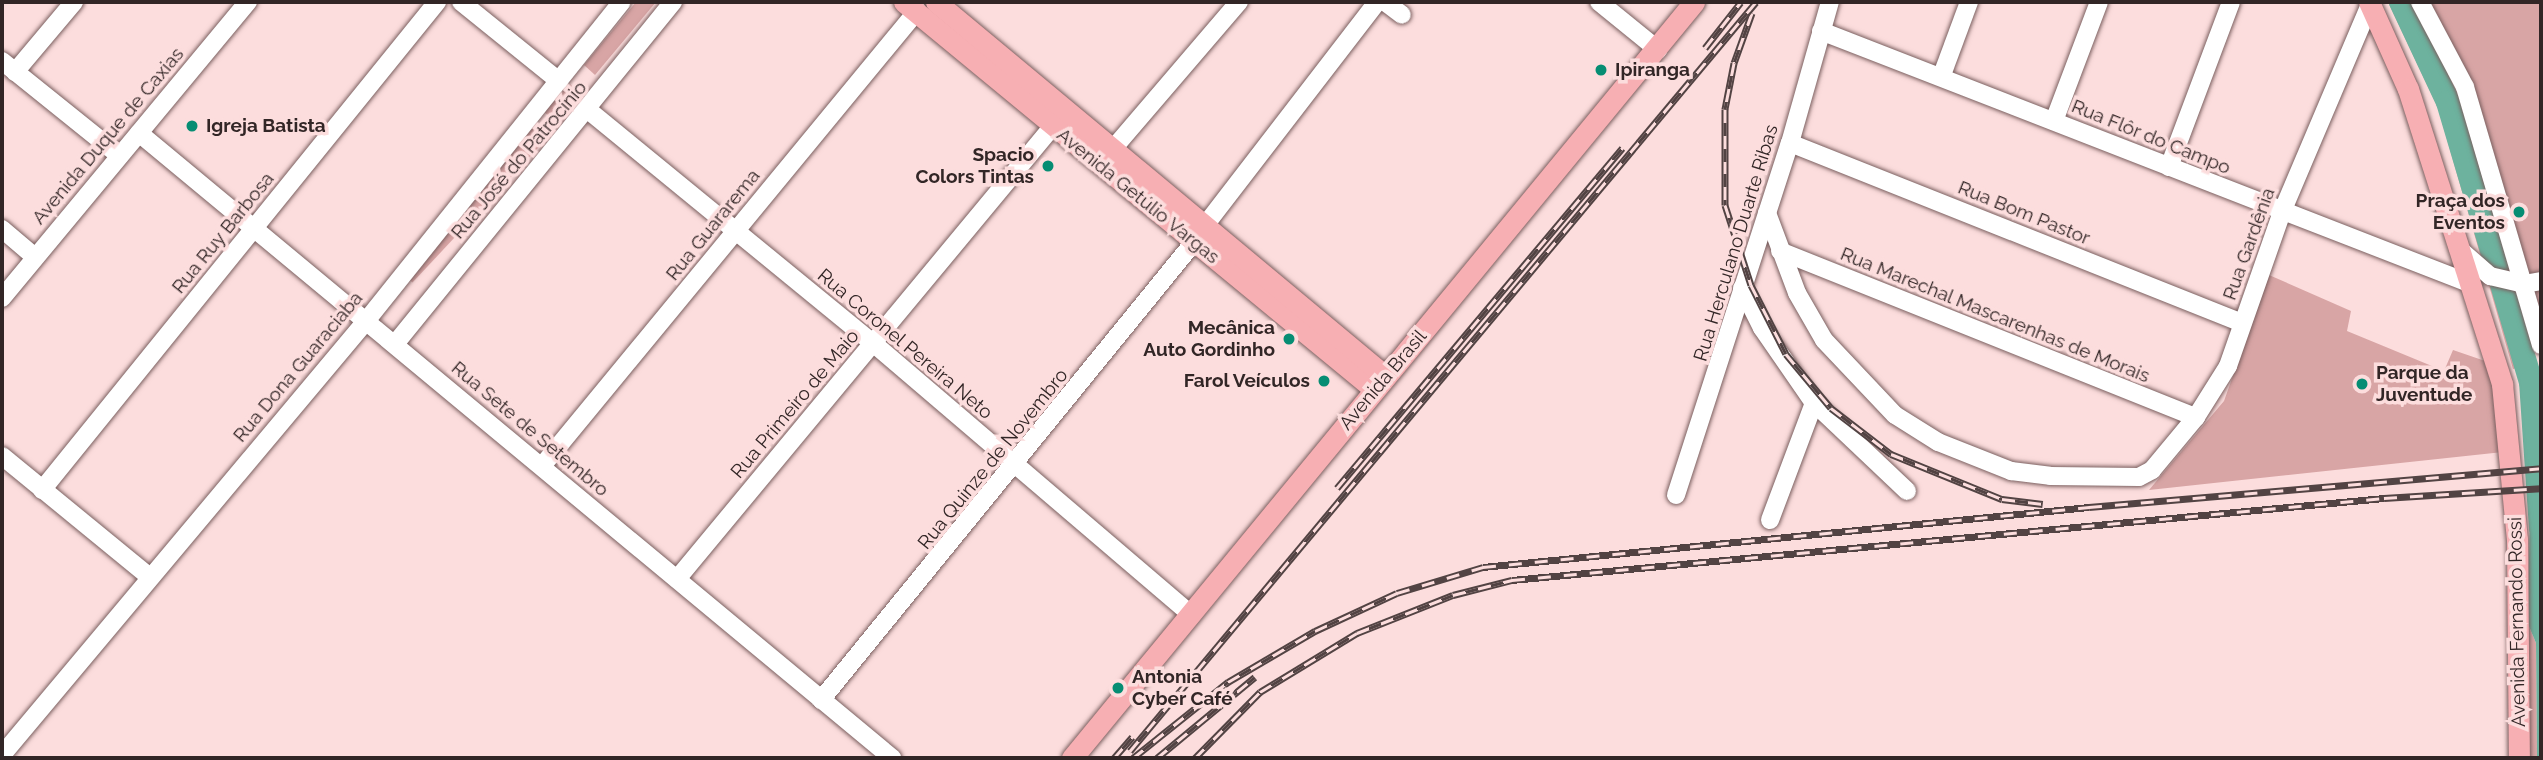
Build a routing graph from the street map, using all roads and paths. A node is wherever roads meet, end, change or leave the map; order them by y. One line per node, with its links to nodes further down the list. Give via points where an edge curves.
1 (75, 2): 22 (street)
2 (248, 2): 28 (street, Avenida Duque de Caxias)
3 (436, 2): 36 (street, Rua Ruy Barbosa)
4 (460, 2): 24 (street)
5 (622, 2): 24 (street, Rua Dona Guaraciaba)
6 (673, 2): 25 (street, Rua José do Patrocínio)
7 (1239, 2): 30 (street)
8 (1377, 2): 38 (street, Rua Quinze de Novembro)
9 (1385, 2): 19 (street)
10 (1599, 2): 21 (street)
11 (1694, 2): 21 (main road, Avenida Brasil)
12 (1830, 2): 20 (street, Rua Herculano Duarte Ribas)
13 (1969, 2): 23 (street)
14 (2099, 2): 26 (street)
15 (2231, 2): 32 (street)
16 (2420, 2): 43 (street, via 2465,87)
17 (2369, 3): 33 (street, Rua Gardênia); 39 (main road, Avenida Fernando Rossi, via 2408,89)
18 (919, 5): 27 (main road, Avenida Getúlio Vargas); 30 (main road, Avenida Getúlio Vargas); 37 (street, Rua Guararema)
19 (1402, 15)
20 (1821, 31): 23 (street, Rua Flôr do Campo); 29 (street, Rua Herculano Duarte Ribas)
21 (1658, 50): 51 (main road, Avenida Brasil)
22 (8, 66): 31 (street)
23 (1942, 75): 26 (street, Rua Flôr do Campo)
24 (559, 81): 46 (street, Rua Dona Guaraciaba)
25 (588, 110): 37 (street, Rua Coronel Pereira Neto); 49 (street, Rua José do Patrocínio)
26 (2054, 121): 32 (street, Rua Flôr do Campo)
27 (1053, 126): 30 (main road, via 1096,153); 38 (main road, Avenida Getúlio Vargas); 48 (street, Rua Primeiro de Maio)
28 (139, 133): 31 (street, Avenida Duque de Caxias); 36 (street, Rua Sete de Setembro)
29 (1790, 143): 34 (street, Rua Herculano Duarte Ribas); 47 (street, Rua Bom Pastor)
30 (1112, 150): 38 (main road, Avenida Getúlio Vargas)
31 (120, 156): 41 (street, Avenida Duque de Caxias)
32 (2169, 167): 33 (street, Rua Flôr do Campo)
33 (2282, 212): 42 (street, Rua Flôr do Campo); 47 (street, Rua Gardênia)
34 (1767, 214): 40 (street); 44 (street, Rua Herculano Duarte Ribas)
35 (2, 229): 41 (street)
36 (252, 231): 46 (street, Rua Sete de Setembro); 57 (street, Rua Ruy Barbosa)
37 (734, 231): 48 (street, Rua Coronel Pereira Neto); 56 (street, Rua Guararema)
38 (1198, 235): 51 (main road, Avenida Getúlio Vargas); 55 (street, Rua Quinze de Novembro)
39 (2455, 246): 42 (main road, Avenida Fernando Rossi); 43 (street, via 2490,276)
40 (1780, 251): 53 (street, Rua Marechal Mascarenhas de Morais); 53 (street, Rua Gardênia, via 1824,340 1895,415 1938,442 2011,471 2050,477 2139,477 2152,470)
41 (35, 257): 45 (street, Avenida Duque de Caxias)
42 (2466, 282): 68 (main road, Avenida Fernando Rossi, via 2502,384 2514,486)
43 (2525, 282): 50 (street)
44 (1741, 288): 52 (street, via 1762,328); 59 (street, Rua Herculano Duarte Ribas)
45 (2, 298)
46 (366, 321): 49 (street, Rua Sete de Setembro); 61 (street, Rua Dona Guaraciaba)
47 (2243, 323): 53 (street, Rua Gardênia, via 2228,366)
48 (873, 343): 55 (street, Rua Coronel Pereira Neto); 62 (street, Rua Primeiro de Maio)
49 (395, 344): 56 (street, Rua Sete de Setembro)
50 (2541, 345)
51 (1379, 383): 63 (main road, Avenida Brasil)
52 (1814, 403): 58 (street); 60 (street)
53 (2196, 417)
54 (2, 456): 57 (street)
55 (1018, 464): 63 (street, Rua Coronel Pereira Neto); 64 (street, Rua Quinze de Novembro)
56 (542, 466): 62 (street, Rua Sete de Setembro)
57 (42, 490): 61 (street)
58 (1907, 491)
59 (1676, 495)
60 (1770, 520)
61 (150, 577): 65 (street, Rua Dona Guaraciaba)
62 (677, 579): 64 (street, Rua Sete de Setembro)
63 (1192, 615): 67 (main road, Avenida Brasil)
64 (821, 700): 66 (street, Rua Sete de Setembro)
65 (2, 755)
66 (892, 758)
67 (1072, 758)
68 (2519, 758)

